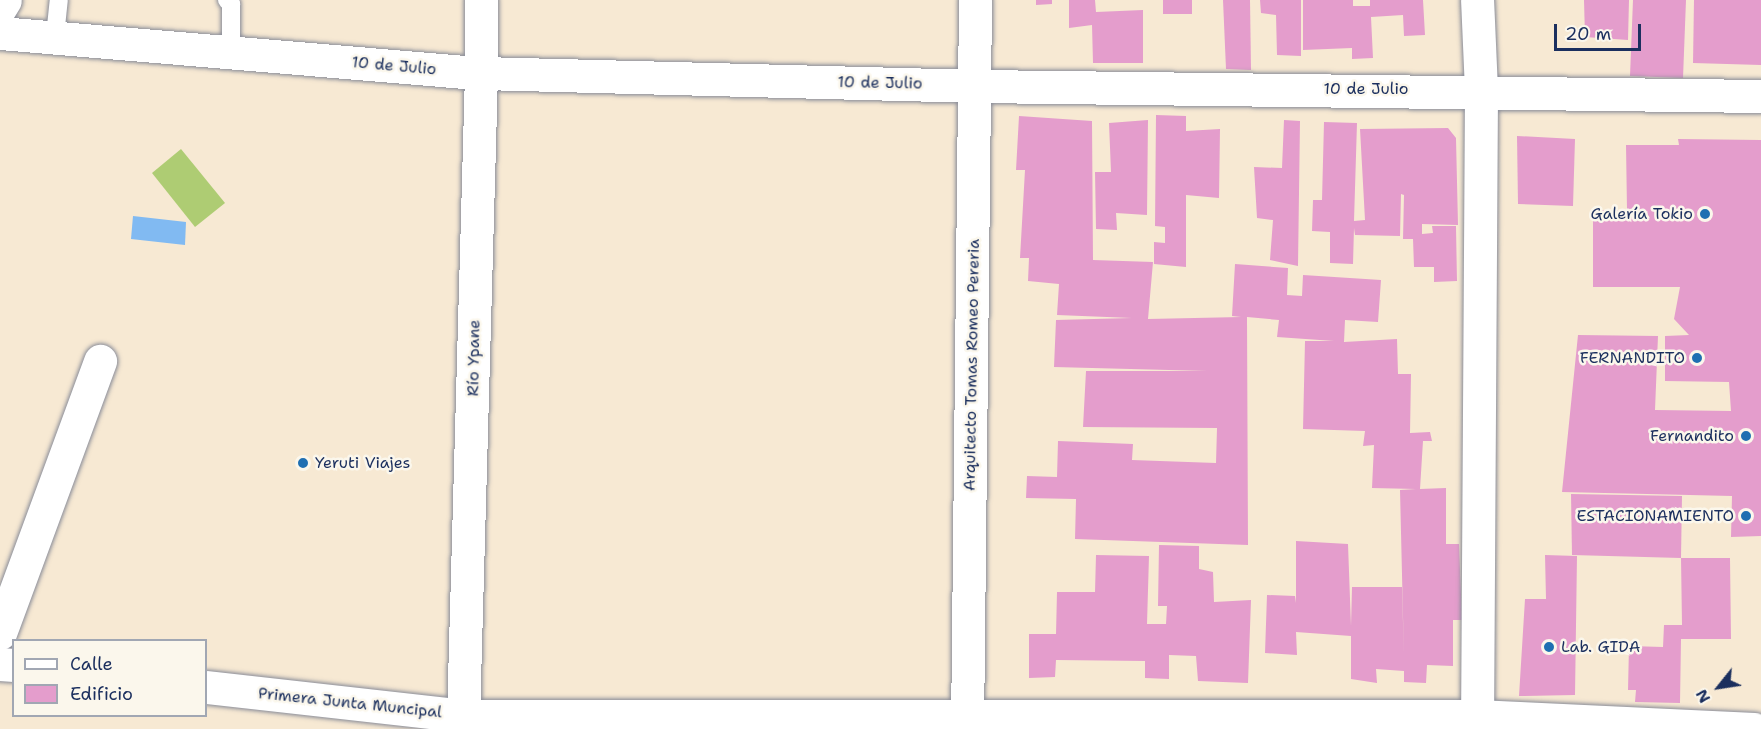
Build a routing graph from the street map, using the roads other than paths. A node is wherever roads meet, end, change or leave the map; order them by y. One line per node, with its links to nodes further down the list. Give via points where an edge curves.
1 (5, 0): 7 (main road)
2 (59, 0): 9 (lane)
3 (227, 0): 10 (lane, via 231,4)
4 (480, 0): 11 (main road, Río Ypane)
5 (975, 0): 12 (main road, Arquitecto Tomas Romeo Pereria)
6 (1477, 0): 13 (main road)
7 (0, 8)
8 (0, 33): 9 (main road, 10 de Julio)
9 (54, 36): 10 (main road, 10 de Julio)
10 (231, 53): 11 (main road, 10 de Julio)
11 (482, 73): 12 (main road, 10 de Julio); 18 (main road, Río Ypane)
12 (977, 86): 13 (main road, 10 de Julio); 19 (main road, Arquitecto Tomas Romeo Pereria)
13 (1481, 90): 14 (main road, 10 de Julio); 20 (main road)
14 (1761, 96)
15 (100, 361): 16 (main road)
16 (0, 633)
17 (207, 687): 18 (main road, Primera Junta Muncipal)
18 (463, 716): 19 (main road, Primera Junta Muncipal)
19 (966, 723): 20 (main road, Primera Junta Muncipal)
20 (1477, 723): 21 (main road, Primera Junta Muncipal)
21 (1754, 729)

